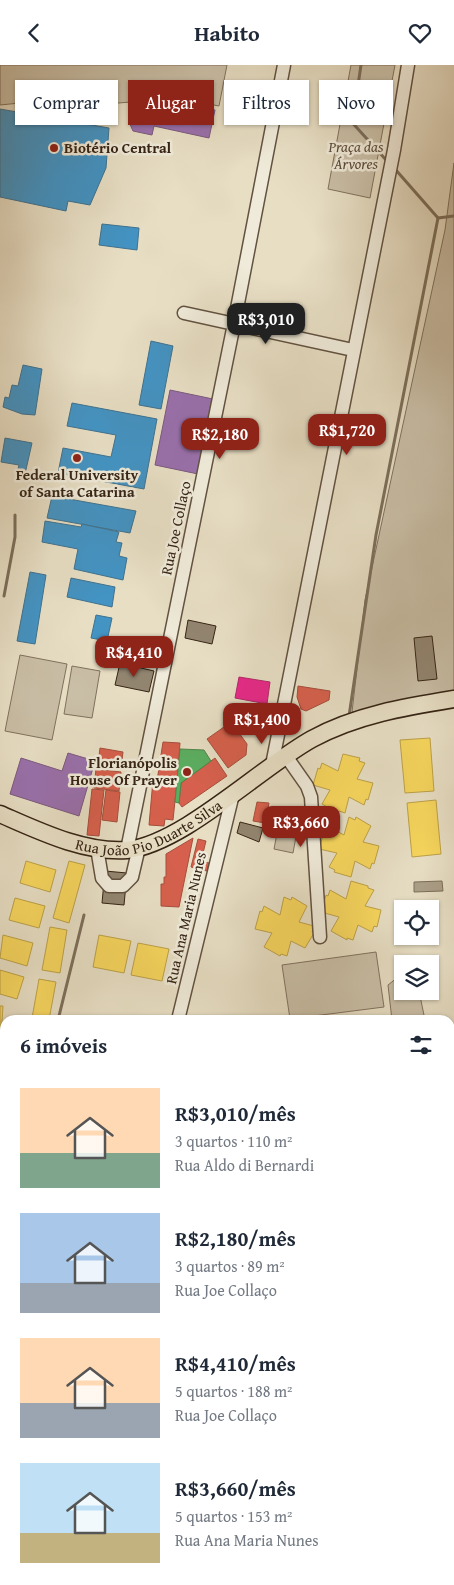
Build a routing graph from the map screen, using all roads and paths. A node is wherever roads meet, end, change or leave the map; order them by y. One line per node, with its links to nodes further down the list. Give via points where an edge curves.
1 (284, 65): 4 (street, Rua Joe Collaço)
2 (408, 65): 5 (street, via 389,177)
3 (184, 313): 4 (street)
4 (234, 324): 5 (street); 13 (street, Rua Joe Collaço)
5 (353, 350): 7 (street)
6 (454, 699): 8 (main road, Rua João Pio Duarte Silva, via 364,716 312,739)
7 (279, 730): 8 (street); 9 (street)
8 (290, 753): 9 (main road, Rua João Pio Duarte Silva); 14 (street, via 311,797)
9 (272, 765): 10 (main road, Rua João Pio Duarte Silva)
10 (233, 794): 13 (main road, Rua João Pio Duarte Silva, via 176,831); 15 (street, Rua Ana Maria Nunes)
11 (0, 814): 12 (main road, Rua João Pio Duarte Silva, via 50,835)
12 (97, 848): 13 (main road, Rua João Pio Duarte Silva); 13 (street, Rua Joe Collaço, via 102,878 109,885 123,886 132,877)
13 (133, 848)
14 (320, 937)
15 (179, 1015)

